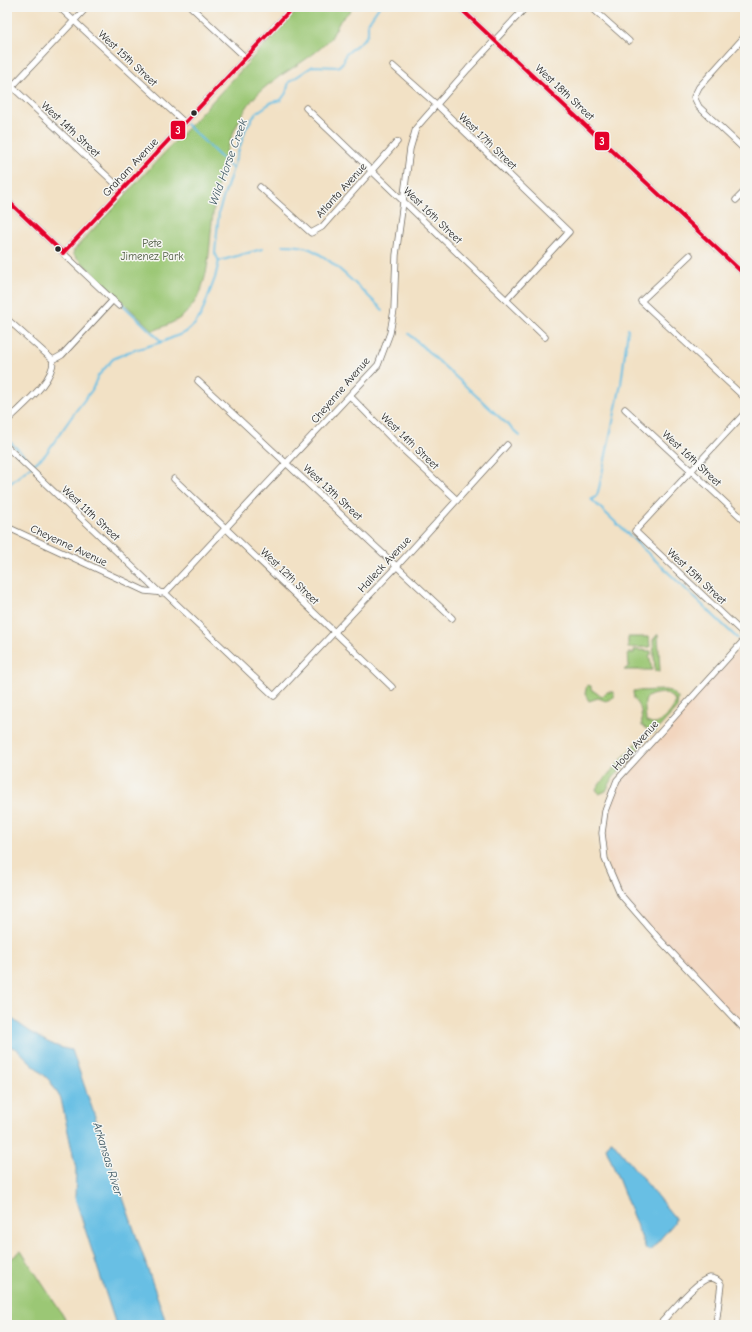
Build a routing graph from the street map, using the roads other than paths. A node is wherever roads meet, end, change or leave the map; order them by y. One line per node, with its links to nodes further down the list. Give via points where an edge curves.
1 (59, 7): 8 (street, West 15th Street)
2 (87, 7): 8 (street)
3 (191, 7): 12 (street)
4 (293, 7): 12 (street, Graham Avenue)
5 (459, 7): 10 (street, West 18th Street)
6 (526, 7): 10 (street)
7 (591, 7): 11 (street)
8 (74, 21): 15 (street); 19 (street, West 15th Street)
9 (745, 36): 21 (street, via 699,87 694,97 699,107)
10 (495, 40): 17 (street); 31 (street, West 18th Street)
11 (629, 41)
12 (246, 58): 19 (street, Graham Avenue)
13 (393, 66): 17 (street, West 17th Street)
14 (7, 82): 15 (street, West 14th Street)
15 (12, 87): 16 (street); 24 (street, West 14th Street)
16 (7, 92)
17 (437, 105): 26 (street, Cheyenne Avenue, via 416,128 410,149); 32 (street, West 17th Street, via 569,232)
18 (306, 108): 22 (street, West 16th Street)
19 (185, 124): 24 (street, Graham Avenue)
20 (397, 142): 22 (street, Atlanta Avenue)
21 (745, 150)
22 (372, 171): 23 (street, Atlanta Avenue, via 312,234); 26 (street, West 16th Street)
23 (260, 187)
24 (122, 190): 29 (street, Graham Avenue)
25 (745, 191): 28 (street)
26 (404, 199): 32 (street, West 16th Street); 39 (street, Cheyenne Avenue, via 396,255 394,310 390,333 378,365)
27 (7, 200): 29 (street)
28 (736, 200)
29 (63, 253): 33 (street)
30 (690, 254): 40 (street, via 641,300)
31 (745, 275)
32 (506, 299): 36 (street, West 16th Street)
33 (113, 300): 34 (street); 37 (street, via 62,355)
34 (119, 306)
35 (7, 319): 37 (street)
36 (546, 337)
37 (53, 360): 43 (street, via 49,378)
38 (198, 381): 46 (street, West 13th Street)
39 (350, 396): 46 (street, Cheyenne Avenue); 49 (street, West 14th Street)
40 (745, 398)
41 (625, 409): 47 (street, West 16th Street)
42 (745, 413): 47 (street)
43 (9, 419)
44 (507, 445): 49 (street, Halleck Avenue)
45 (7, 447): 54 (street, West 11th Street)
46 (288, 463): 52 (street, Cheyenne Avenue); 53 (street, West 13th Street)
47 (691, 471): 50 (street, West 16th Street); 57 (street, West 15th Street, via 635,531)
48 (174, 479): 52 (street, West 12th Street)
49 (457, 500): 53 (street, Halleck Avenue)
50 (745, 521)
51 (9, 528): 54 (street, Cheyenne Avenue, via 146,591)
52 (227, 529): 54 (street, Cheyenne Avenue); 56 (street, West 12th Street)
53 (397, 566): 55 (street, West 13th Street); 56 (street, Halleck Avenue)
54 (163, 593): 60 (street, West 11th Street)
55 (452, 618)
56 (333, 632): 59 (street, West 12th Street); 60 (street, Halleck Avenue)
57 (745, 635)
58 (745, 639): 61 (street, Hood Avenue, via 617,780 605,811 602,833 605,860 620,894)
59 (392, 687)
60 (274, 696)
61 (745, 1030)
62 (659, 1325): 63 (street, via 700,1283 711,1278 721,1284)
63 (716, 1325)

